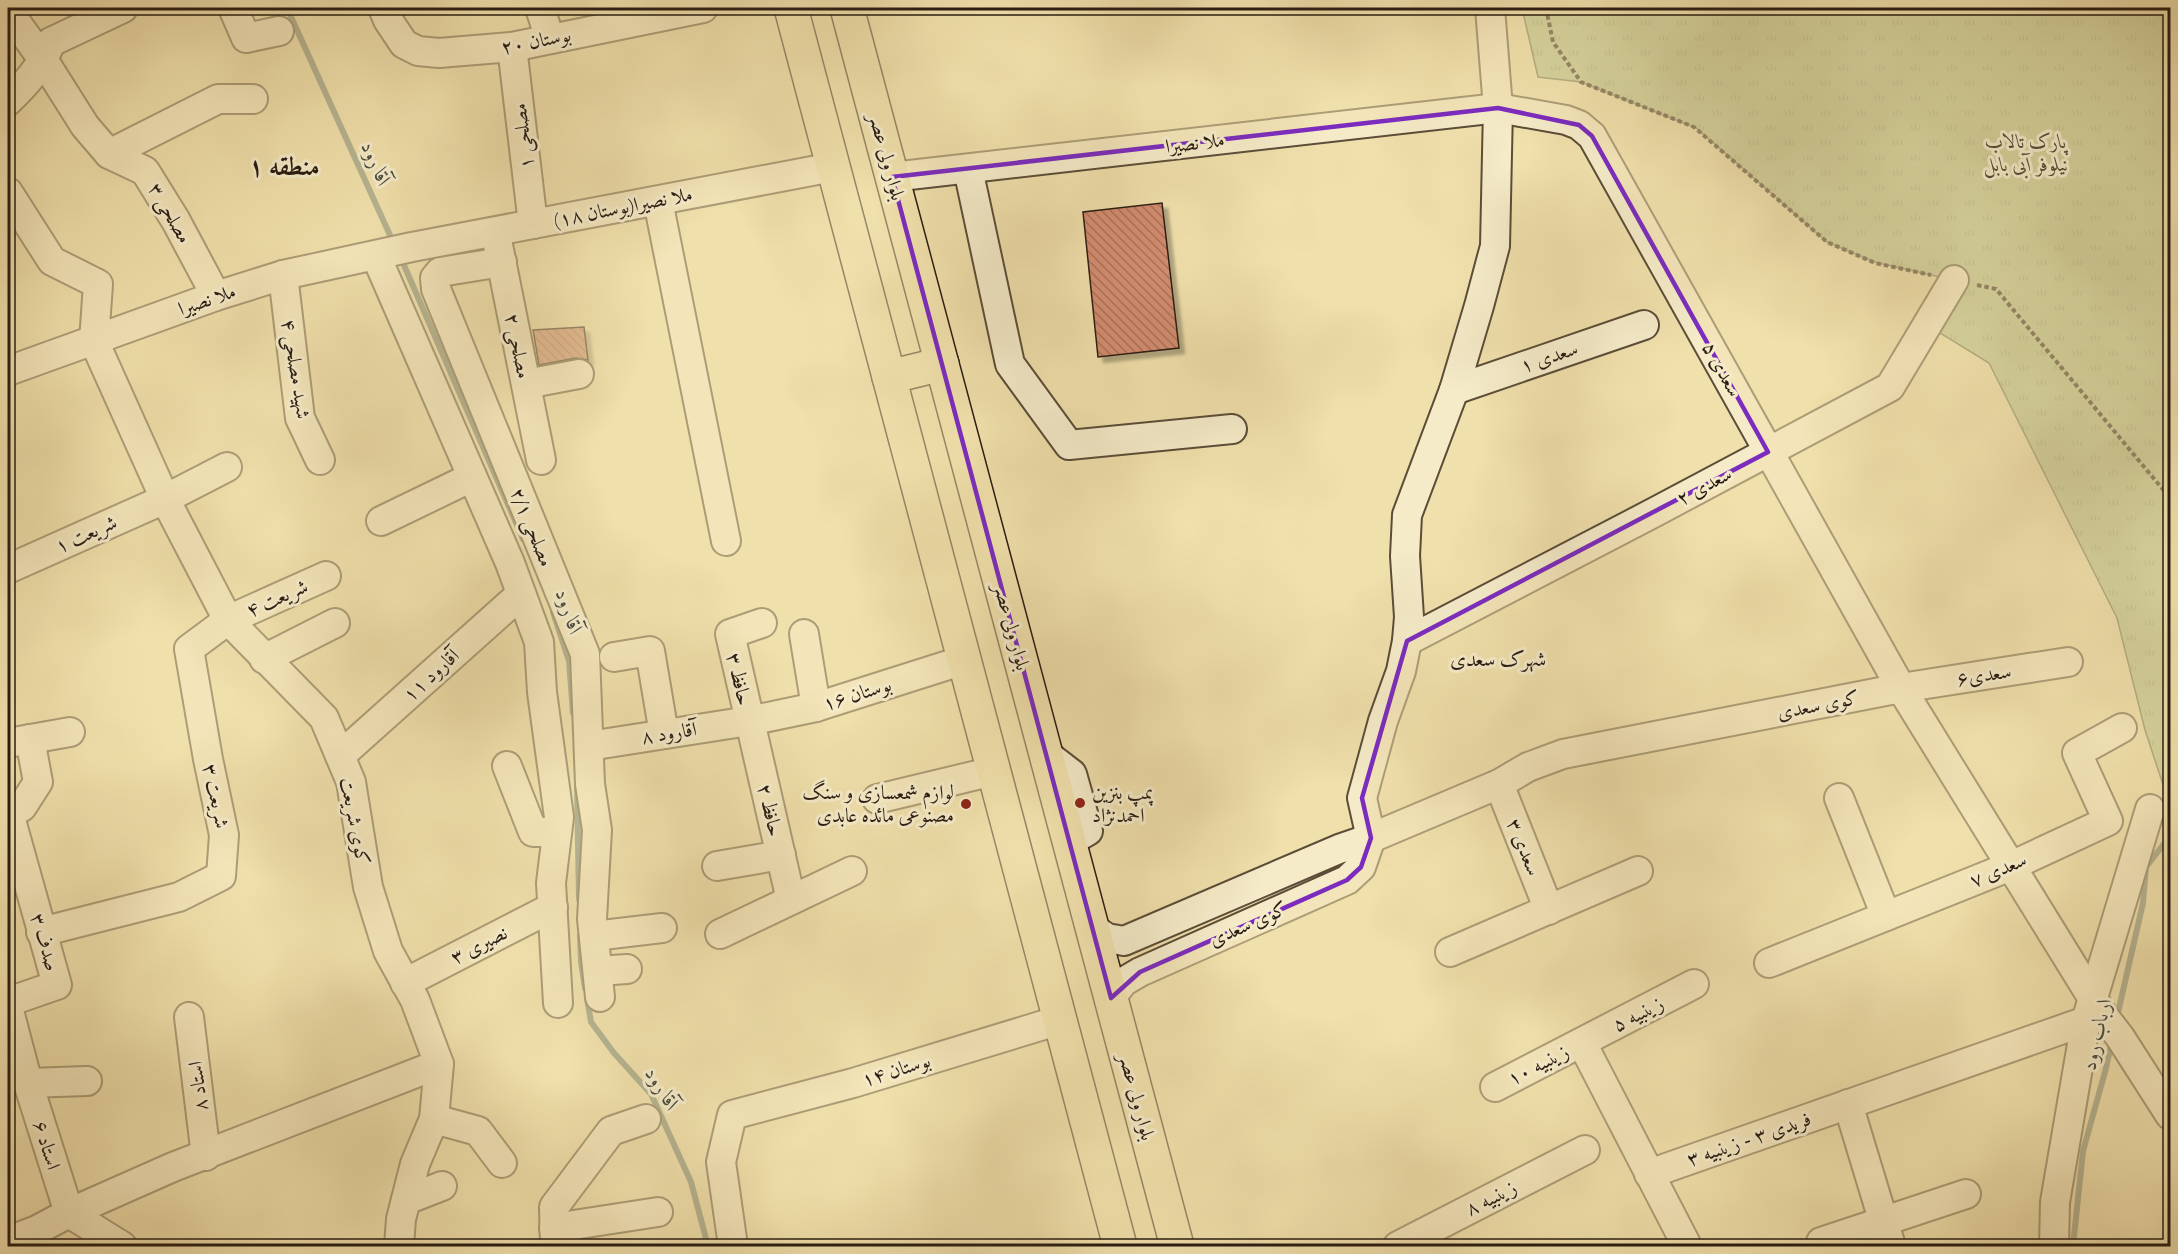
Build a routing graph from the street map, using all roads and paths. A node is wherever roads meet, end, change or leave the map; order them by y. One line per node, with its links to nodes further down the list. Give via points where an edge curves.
1 (12, 8): 11 (street)
2 (123, 8): 15 (street, via 51,42)
3 (233, 8): 12 (street, via 246,38)
4 (383, 8): 14 (street, بوستان ۲۰, via 404,44 418,51)
5 (540, 8): 13 (street)
6 (703, 8): 13 (street, بوستان ۲۰)
7 (791, 8): 20 (main road)
8 (847, 8): 22 (main road, بلوار ولی عصر)
9 (1490, 8): 18 (street)
10 (1546, 8): 30 (path, via 1553,42 1581,82 1694,127 1827,242 1875,263)
11 (8, 11): 15 (street, مصلحی ۳)
12 (279, 31)
13 (550, 39): 14 (street, بوستان ۲۰)
14 (512, 47): 25 (street, مصلحی ۱)
15 (44, 61): 17 (street); 19 (street, مصلحی ۳, via 85,126)
16 (253, 99): 19 (street, via 218,99)
17 (8, 101)
18 (1498, 108): 21 (street, ملا نصیرا); 39 (street, via 1495,246); 41 (street, سعدی ۵, via 1566,120 1592,136)
19 (109, 154): 31 (street, مصلحی ۳, via 145,171)
20 (833, 167): 24 (street, ملا نصیرا(بوستان ۱۸)); 37 (main road)
21 (968, 169): 22 (street, ملا نصیرا); 40 (street, via 1010,364 1069,446)
22 (892, 177): 34 (main road, بلوار ولی عصر)
23 (8, 192): 33 (street, via 52,261 98,284)
24 (658, 201): 25 (street, ملا نصیرا(بوستان ۱۸)); 49 (street)
25 (533, 224): 26 (street, ملا نصیرا(بوستان ۱۸))
26 (495, 231): 27 (street, ملا نصیرا(بوستان ۱۸)); 28 (street, مصلحی ۲)
27 (393, 252): 29 (street, ملا نصیرا); 45 (street)
28 (502, 262): 38 (street, مصلحی ۲); 71 (street, مصلحی ۲/۱, via 440,272 435,278 436,289 585,654)
29 (283, 275): 31 (street, ملا نصیرا); 42 (street, شهید مصلحی ۴, via 300,418)
30 (1954, 280): 41 (street, سعدی ۲, via 1890,387); 46 (path, via 1996,289)
31 (216, 296): 33 (street, ملا نصیرا)
32 (1644, 325): 39 (street, سعدی ۱)
33 (94, 341): 35 (street, ملا نصیرا); 47 (street, کوی شریعت)
34 (942, 364): 37 (main road); 92 (main road, بلوار ولی عصر)
35 (8, 371)
36 (579, 374): 38 (street)
37 (889, 377): 60 (main road)
38 (526, 384): 43 (street, مصلحی ۲)
39 (1454, 390): 57 (street, via 1407,515)
40 (1232, 429)
41 (1768, 452): 57 (street, سعدی ۲); 62 (street, سعدی ۵)
42 (320, 460)
43 (541, 460)
44 (227, 467): 47 (street, شریعت ۱)
45 (472, 477): 48 (street); 52 (street)
46 (2170, 498)
47 (165, 499): 50 (street, شریعت ۱); 53 (street, کوی شریعت)
48 (381, 521)
49 (726, 541)
50 (8, 569)
51 (326, 576): 53 (street, شریعت ۴)
52 (521, 594): 72 (street, آقارود ۱۱); 80 (street, via 539,642 559,817)
53 (228, 620): 59 (street, کوی شریعت); 93 (street, شریعت ۳, via 189,649 224,835 221,876 179,897)
54 (762, 622): 65 (street, حافظ ۳, via 730,634)
55 (335, 623): 59 (street)
56 (804, 634): 64 (street)
57 (1407, 641): 81 (street, via 1362,798)
58 (614, 657): 68 (street, via 650,651)
59 (264, 659): 72 (street, کوی شریعت, via 324,718)
60 (964, 660): 64 (street, بوستان ۱۶); 74 (main road)
61 (2068, 662): 62 (street, سعدی۶)
62 (1901, 688): 75 (street, کوی سعدی, via 1563,754 1527,767); 84 (street)
63 (2170, 701): 70 (path)
64 (816, 707): 65 (street, بوستان ۱۶)
65 (749, 721): 68 (street, آقارود ۸); 82 (street, حافظ ۲)
66 (2122, 728): 84 (street, سعدی ۷, via 2077,753 2108,820)
67 (70, 732): 69 (street)
68 (664, 734): 71 (street, آقارود ۸)
69 (19, 741): 79 (street, via 38,782 22,807)
70 (2170, 741)
71 (589, 746): 95 (street, مصلحی ۲/۱, via 597,830)
72 (340, 756): 99 (street, کوی شریعت, via 351,782 368,887 388,951)
73 (507, 766): 80 (street, via 533,832)
74 (994, 771): 77 (street); 106 (main road)
75 (1499, 784): 81 (street, کوی سعدی); 89 (street, سعدی ۳)
76 (1839, 798): 90 (street)
77 (877, 799)
78 (2150, 808): 105 (street)
79 (8, 813): 93 (street, صدف ۳)
80 (557, 832): 88 (street, via 551,883)
81 (1371, 838): 92 (street, کوی سعدی, via 1124,941 1107,938); 101 (street, کوی سعدی, via 1361,867 1347,880 1140,972 1123,982)
82 (781, 855): 83 (street); 87 (street, حافظ ۲)
83 (717, 866)
84 (2011, 866): 90 (street, سعدی ۷); 105 (street)
85 (852, 871): 87 (street)
86 (1638, 871): 89 (street)
87 (791, 900): 94 (street)
88 (553, 907): 99 (street, نصیری ۳); 102 (street)
89 (1549, 910): 96 (street)
90 (1886, 916): 97 (street, سعدی ۷)
91 (662, 928): 95 (street)
92 (1092, 928): 101 (main road, بلوار ولی عصر)
93 (41, 932): 103 (street, صدف ۳, via 57,985)
94 (720, 934)
95 (594, 936): 98 (street, مصلحی ۲/۱, via 599,984)
96 (1450, 952)
97 (1769, 963)
98 (627, 969)
99 (405, 983): 108 (street, کوی شریعت)
100 (1694, 984): 107 (street, زینبیه ۵)
101 (1111, 998): 134 (main road, بلوار ولی عصر)
102 (558, 1003)
103 (8, 1005): 110 (street, استاد ۶)
104 (189, 1017): 117 (street, استاد ۸)
105 (2100, 1018): 112 (street, فریدی ۳ - زینبیه ۳); 113 (street); 137 (street, via 2055,1202)
106 (1060, 1020): 132 (street, بوستان ۱۴, via 853,1083 732,1114 721,1162); 133 (main road)
107 (1581, 1043): 111 (street, زینبیه ۱۰); 119 (street)
108 (439, 1064): 114 (street, کوی شریعت); 117 (street)
109 (87, 1081): 110 (street)
110 (28, 1083): 124 (street, استاد ۶)
111 (1495, 1087)
112 (1848, 1104): 119 (street, فریدی ۳ - زینبیه ۳); 125 (street)
113 (2170, 1115)
114 (434, 1119): 118 (street, via 478,1131); 122 (street, کوی شریعت, via 415,1164)
115 (646, 1119): 126 (street, via 611,1131 554,1206)
116 (1585, 1150): 127 (street, زینبیه ۸)
117 (206, 1156): 124 (street)
118 (502, 1163)
119 (1649, 1174): 136 (street)
120 (442, 1186): 122 (street)
121 (1966, 1194): 125 (street)
122 (406, 1200): 131 (street, کوی شریعت)
123 (658, 1212): 126 (street)
124 (69, 1213): 128 (street); 130 (street)
125 (1887, 1234): 129 (street)
126 (555, 1237)
127 (1437, 1238): 135 (street, زینبیه ۸)
128 (8, 1241)
129 (1821, 1242)
130 (122, 1246)
131 (399, 1246)
132 (733, 1246)
133 (1120, 1246)
134 (1177, 1246)
135 (1398, 1246)
136 (1687, 1246)
137 (2054, 1246)

